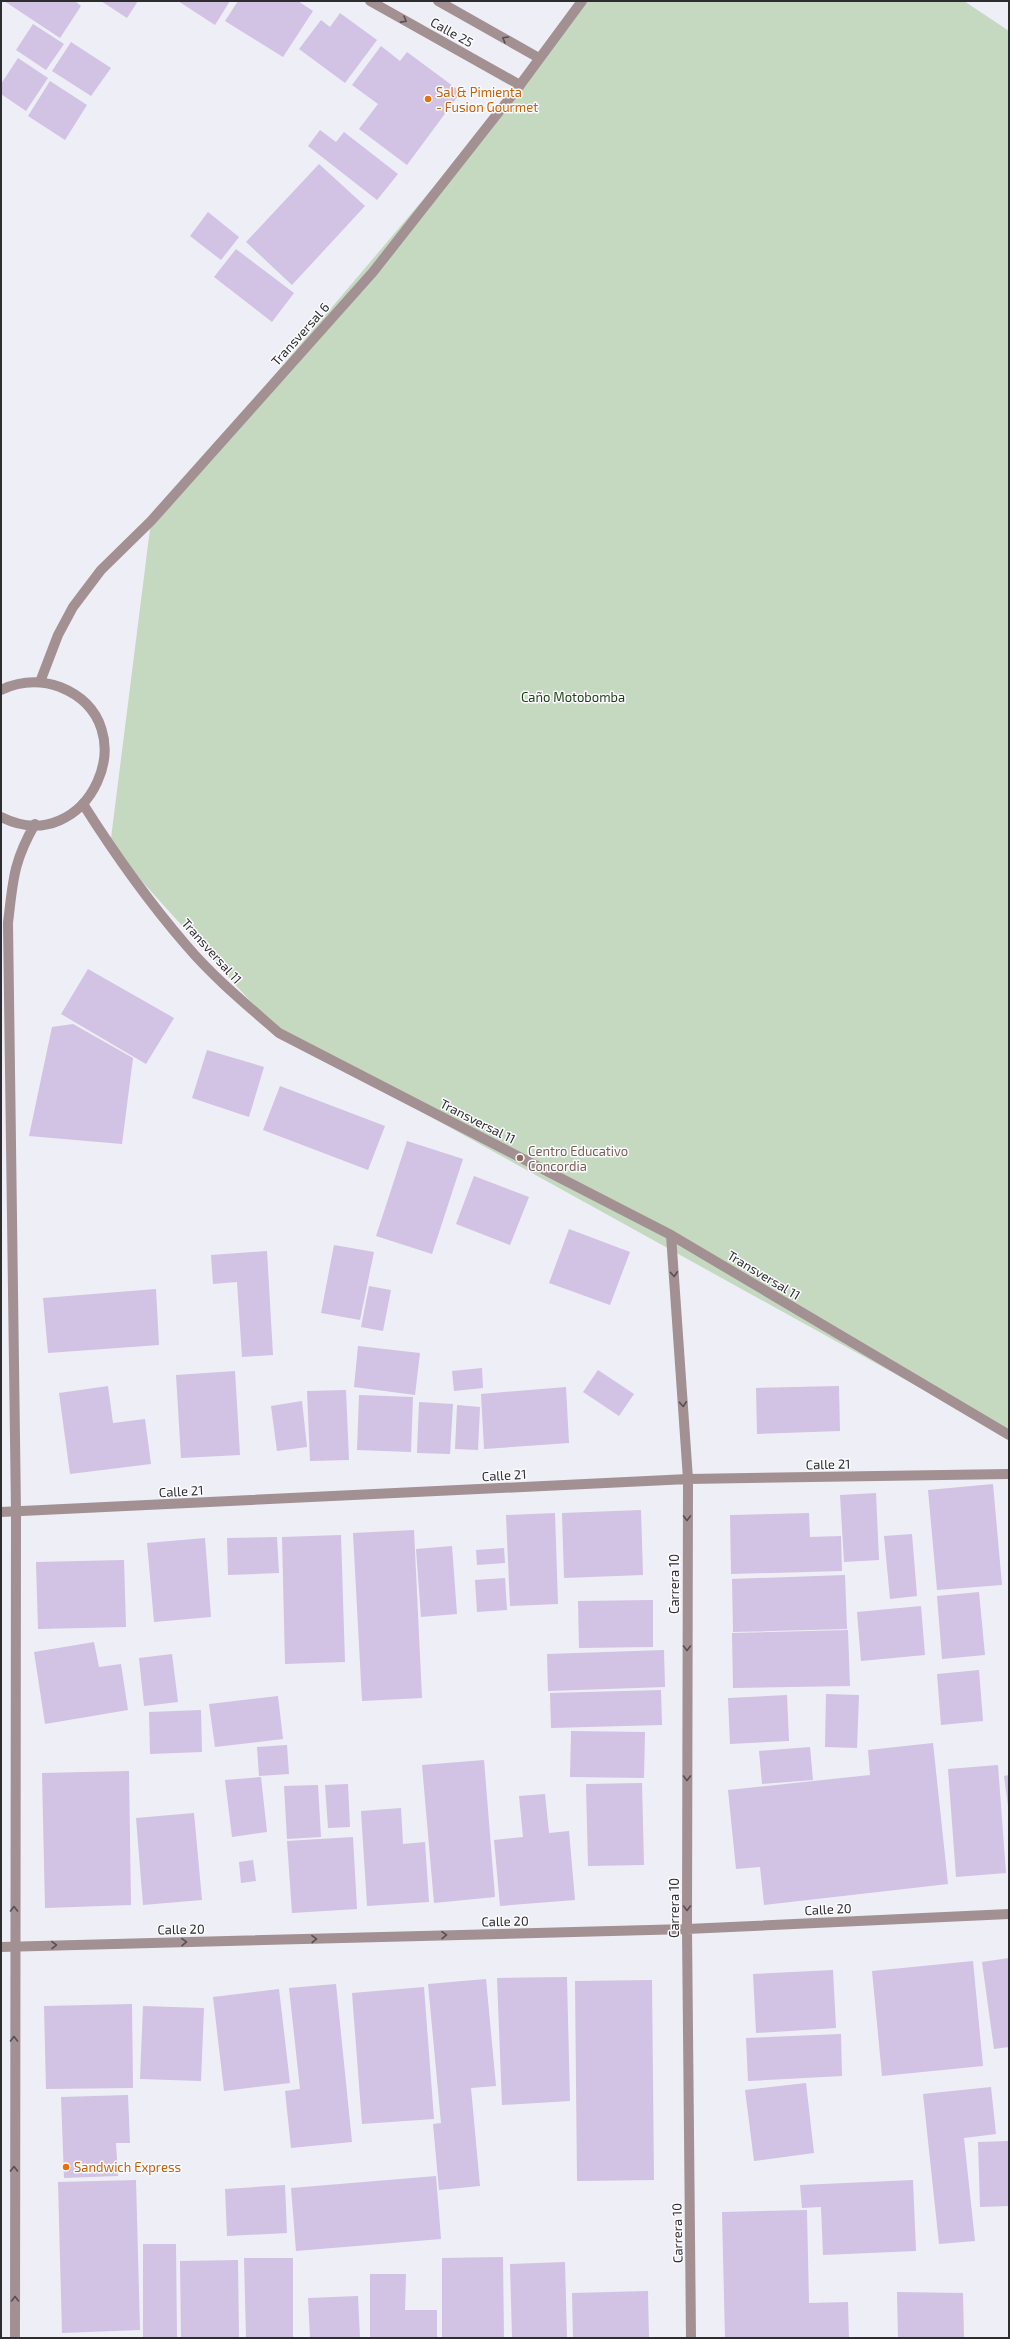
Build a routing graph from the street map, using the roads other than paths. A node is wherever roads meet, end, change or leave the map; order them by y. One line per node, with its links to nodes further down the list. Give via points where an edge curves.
1 (370, 1): 5 (street, Calle 25, one-way to 5)
2 (438, 1): 4 (street, Calle 25, one-way to 2)
3 (582, 1): 4 (street, Transversal 6)
4 (539, 58): 5 (street, Transversal 6)
5 (520, 85): 6 (street, Transversal 6, via 373,272 150,521 101,570 73,607 58,635)
6 (40, 682): 7 (street, via 18,683); 8 (street, via 68,690 90,710 98,722 105,751 104,766 93,793)
7 (1, 690)
8 (83, 804): 10 (street, via 56,821); 11 (street, Transversal 11, via 110,846 186,945 233,994 279,1033)
9 (1, 817): 10 (street, via 16,823)
10 (35, 824): 16 (street, via 14,868 8,923)
11 (671, 1235): 12 (street, Transversal 11); 14 (street, Carrera 10, one-way to 14)
12 (1009, 1435)
13 (1009, 1474): 14 (street, Calle 21)
14 (688, 1479): 16 (street, Calle 21); 18 (street, Carrera 10, one-way to 18)
15 (1, 1512): 16 (street, Calle 21)
16 (16, 1512): 19 (street, one-way to 16)
17 (1009, 1914): 18 (street, Calle 20)
18 (687, 1929): 19 (street, Calle 20, one-way to 18); 22 (street, Carrera 10)
19 (14, 1946): 20 (street, Calle 20); 21 (street, one-way to 19)
20 (1, 1947)
21 (15, 2338)
22 (691, 2338)

